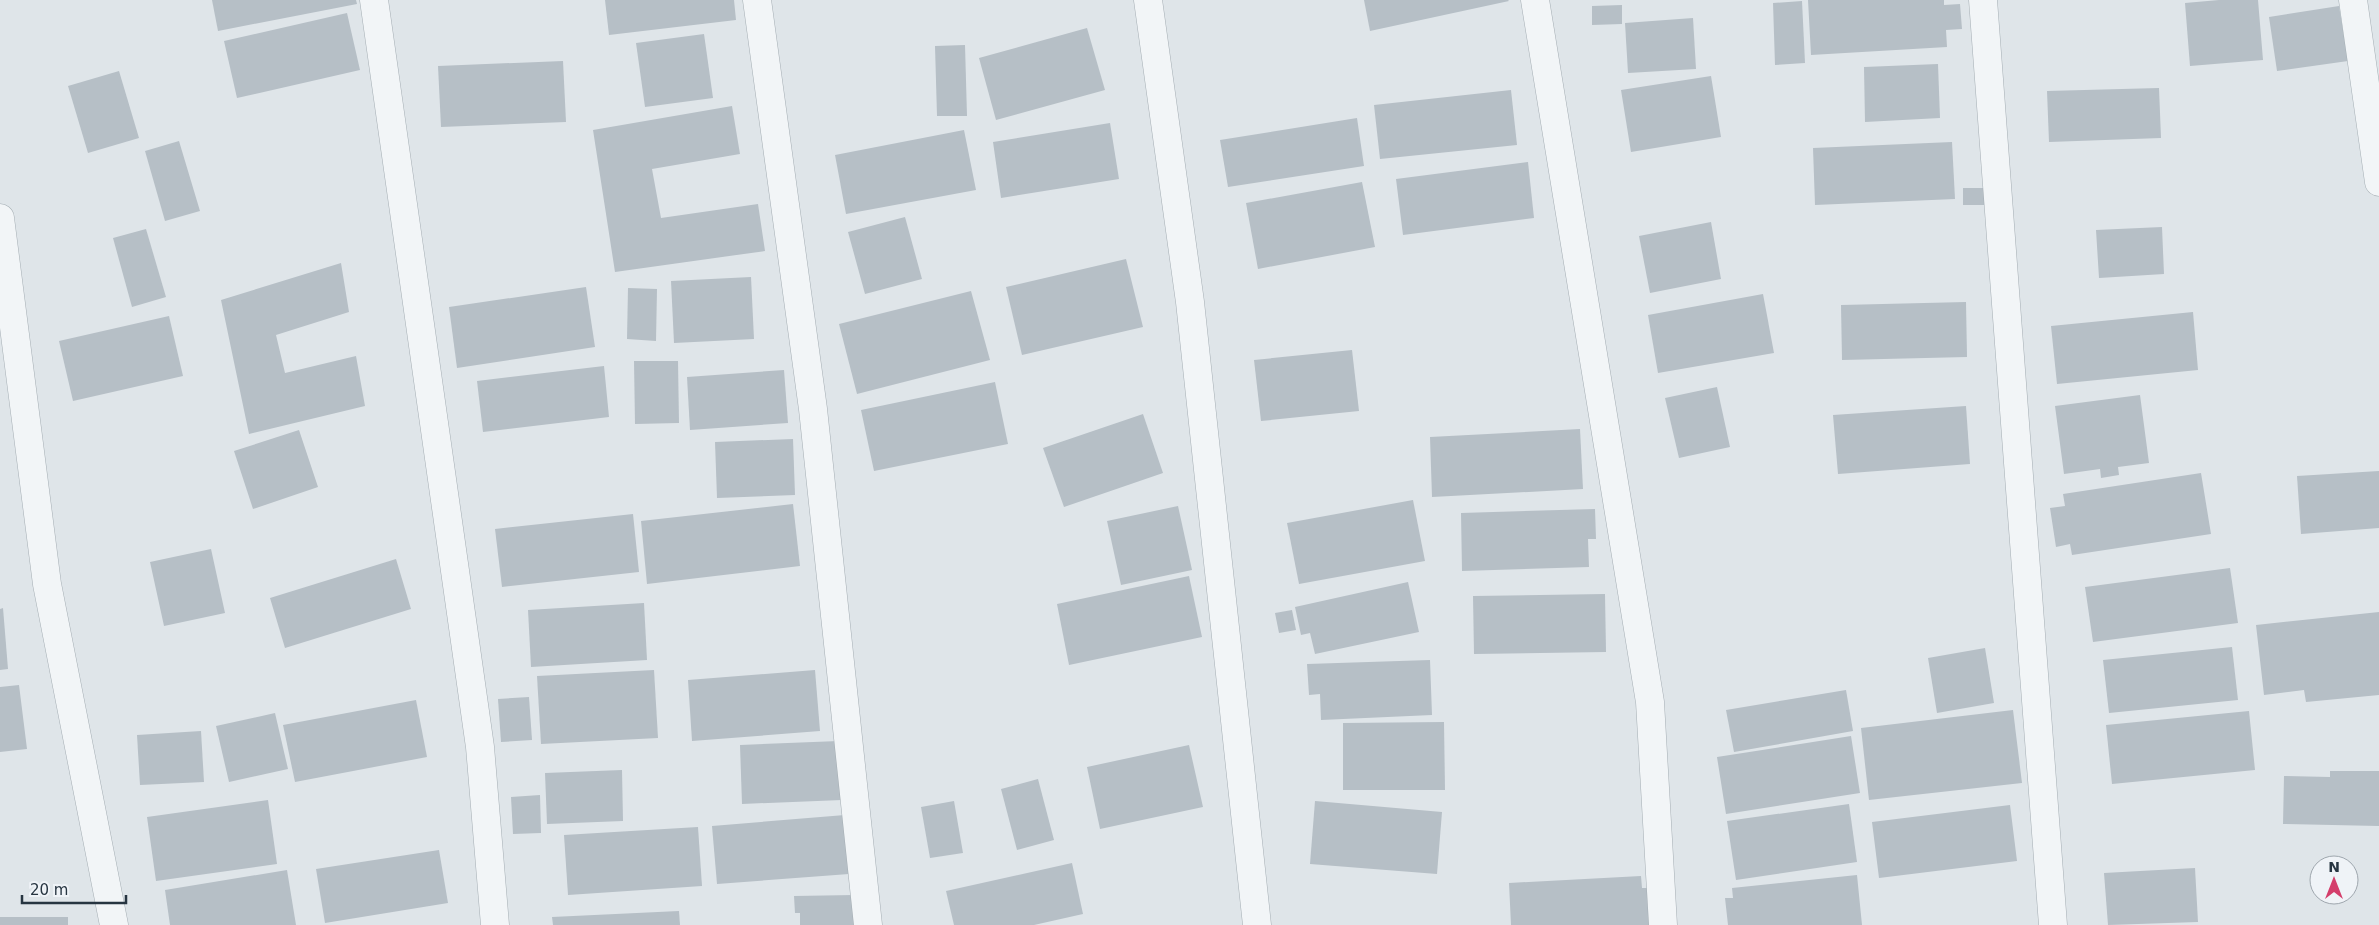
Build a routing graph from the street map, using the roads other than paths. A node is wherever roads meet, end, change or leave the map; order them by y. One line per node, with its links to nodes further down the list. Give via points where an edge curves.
1 (374, 0): 10 (street, via 480,747)
2 (757, 0): 11 (street, via 814,409)
3 (1148, 0): 12 (street, via 1190,302)
4 (1535, 0): 13 (street, via 1650,702)
5 (1983, 0): 14 (street)
6 (2353, 0): 7 (street)
7 (2379, 182)
8 (0, 218): 9 (street, via 47,584)
9 (114, 925)
10 (495, 925)
11 (868, 925)
12 (1257, 925)
13 (1663, 925)
14 (2053, 925)

